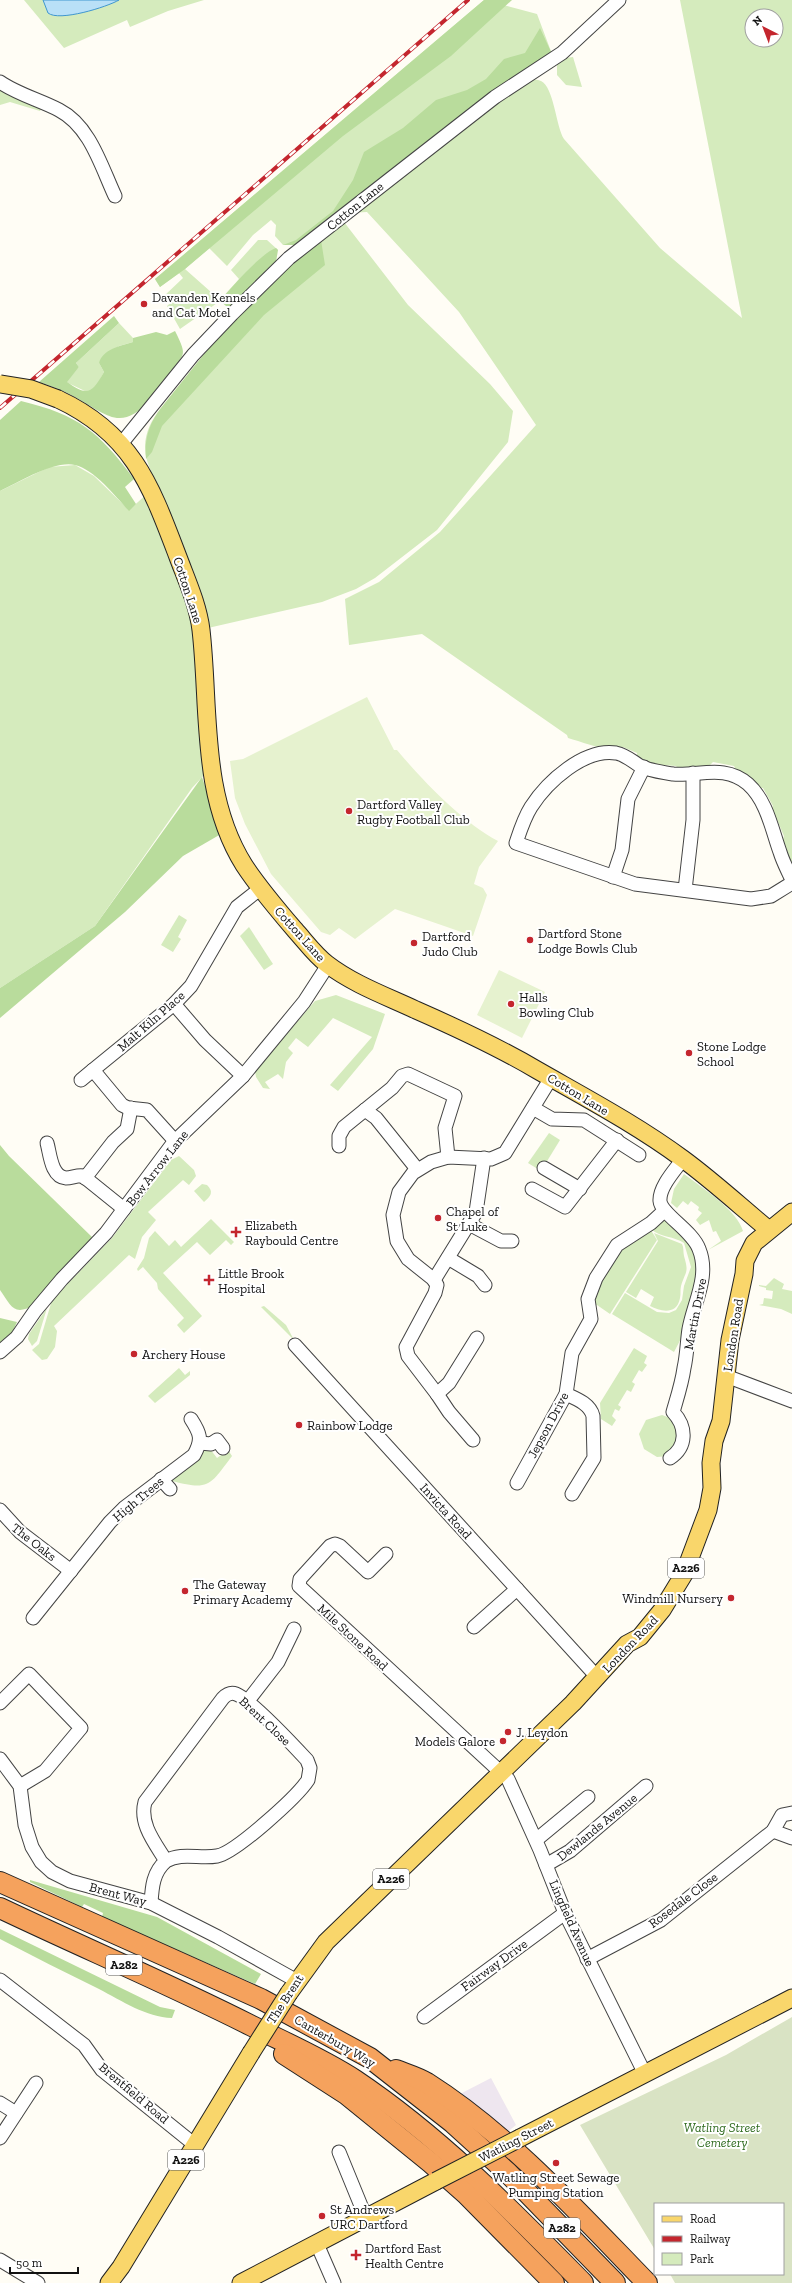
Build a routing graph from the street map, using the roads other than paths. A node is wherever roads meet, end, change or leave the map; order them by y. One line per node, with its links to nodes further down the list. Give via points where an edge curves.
1 (619, 0): 5 (street, Cotton Lane, via 562,53 483,106 289,258 193,356)
2 (0, 82): 3 (street, via 69,115 84,131)
3 (115, 196)
4 (0, 384): 5 (main road, Cotton Lane, bridge, via 30,389 58,398 85,413)
5 (121, 444): 10 (main road, Cotton Lane, via 138,466 150,488 194,600 200,626 211,764 219,804 238,854)
6 (644, 767): 7 (street, via 671,773); 8 (street, via 628,799 622,850); 8 (street, via 626,756 615,753 598,753 579,760 536,800 528,811 514,847)
7 (692, 774): 9 (street, via 718,771 738,778 751,787 761,802); 11 (street, via 693,820)
8 (613, 877): 11 (street, via 635,884)
9 (792, 881): 11 (street, via 771,896 753,899)
10 (261, 888): 12 (main road, Cotton Lane); 13 (street, Malt Kiln Place, via 222,920 191,986)
11 (685, 890)
12 (328, 965): 15 (street, Bow Arrow Lane, via 304,1002); 16 (main road, Cotton Lane, via 366,987 451,1026)
13 (174, 1004): 14 (street, Malt Kiln Place); 15 (street, via 205,1040)
14 (92, 1070): 17 (street, Malt Kiln Place); 18 (street, via 122,1105)
15 (243, 1076): 22 (street, Bow Arrow Lane)
16 (551, 1078): 19 (street); 28 (main road, Cotton Lane)
17 (81, 1080)
18 (131, 1108): 22 (street, via 148,1110); 31 (street, via 128,1127 112,1142)
19 (532, 1108): 21 (street, via 552,1119 583,1120); 27 (street, via 507,1151 496,1158)
20 (364, 1110): 24 (street, via 344,1127 339,1136); 26 (street, via 392,1088 402,1076 408,1074 452,1093 455,1097 445,1128); 30 (street, via 376,1118)
21 (617, 1140): 25 (street); 33 (street)
22 (175, 1141): 34 (street, Bow Arrow Lane)
23 (47, 1143): 31 (street, via 52,1164 60,1175 66,1178 78,1175)
24 (338, 1146)
25 (639, 1155)
26 (448, 1158): 27 (street); 30 (street)
27 (484, 1158): 37 (street, via 478,1207)
28 (683, 1159): 35 (street, via 661,1195 660,1204); 38 (main road, Cotton Lane, via 724,1190)
29 (544, 1168): 33 (street)
30 (417, 1169): 41 (street, via 397,1196 393,1210 393,1229 399,1246 408,1259)
31 (85, 1178): 34 (street)
32 (532, 1189): 33 (street, via 565,1207)
33 (580, 1190)
34 (124, 1210): 45 (street, Bow Arrow Lane, via 106,1234)
35 (664, 1211): 48 (street, Jepson Drive, via 617,1246 596,1278 588,1299 591,1319 572,1353); 54 (street, Martin Drive, via 686,1228 694,1238 703,1267 689,1331 684,1370 673,1412 681,1425 684,1438 680,1448)
36 (792, 1212): 38 (main road)
37 (468, 1224): 39 (street, via 501,1241); 40 (street)
38 (769, 1230): 46 (main road, London Road / A226, via 755,1267 744,1274 736,1305)
39 (512, 1241)
40 (448, 1258): 41 (street); 42 (street, via 479,1277)
41 (434, 1280): 47 (street, via 437,1290 406,1349 407,1355)
42 (485, 1285)
43 (477, 1338): 47 (street, via 449,1382)
44 (295, 1345): 60 (street, Invicta Road)
45 (0, 1352)
46 (726, 1376): 49 (street); 64 (main road, London Road / A226, via 721,1421 714,1441 711,1463 712,1488 708,1510 684,1574 662,1610 640,1638 638,1645 612,1672)
47 (437, 1394): 51 (street)
48 (566, 1394): 55 (street, Jepson Drive); 56 (street, via 586,1405 593,1416 594,1458)
49 (792, 1401)
50 (191, 1419): 52 (street, via 200,1432)
51 (472, 1440)
52 (200, 1443): 53 (street, via 212,1444 217,1440); 59 (street, High Trees, via 194,1455 166,1484 124,1508)
53 (223, 1448)
54 (670, 1458)
55 (517, 1483)
56 (572, 1494)
57 (0, 1510): 59 (street, The Oaks, via 16,1529)
58 (386, 1554): 68 (street, Mile Stone Road, via 365,1576 340,1546 335,1544 330,1546 298,1582 299,1586)
59 (71, 1570): 61 (street, High Trees)
60 (517, 1589): 62 (street); 64 (street, Invicta Road)
61 (33, 1618)
62 (474, 1627)
63 (294, 1637): 65 (street)
64 (598, 1678): 68 (main road, London Road / A226)
65 (247, 1702): 76 (street, Brent Close, via 235,1693 224,1697 146,1800 143,1811 146,1825); 76 (street, Brent Close, via 306,1760 310,1768 308,1780 235,1848 217,1856 176,1857)
66 (0, 1703): 69 (street, via 29,1674 81,1728 45,1771)
67 (0, 1759): 69 (street, Brent Way)
68 (501, 1772): 75 (street, Lingfield Avenue, via 508,1779); 84 (main road, The Brent / A226, via 326,1942)
69 (20, 1786): 79 (street, Brent Way, via 29,1841 38,1858 46,1866 66,1880)
70 (646, 1786): 77 (street, Dewlands Avenue, via 570,1851)
71 (588, 1796): 75 (street)
72 (792, 1813): 73 (street, Rosedale Close, via 782,1815)
73 (773, 1831): 74 (street); 82 (street, Rosedale Close, via 661,1920)
74 (792, 1838)
75 (536, 1840): 77 (street, Lingfield Avenue)
76 (166, 1862): 79 (street, via 158,1869 154,1879)
77 (546, 1865): 81 (street, Lingfield Avenue)
78 (0, 1882): 88 (highway, Canterbury Way / A282, via 261,1999)
79 (151, 1903): 84 (street, Brent Way, via 218,1937)
80 (0, 1908): 87 (highway, Canterbury Way / A282, via 192,1995)
81 (565, 1913): 82 (street, Lingfield Avenue); 86 (street, Fairway Drive)
82 (587, 1959): 89 (street, Lingfield Avenue)
83 (0, 1980): 94 (street, Brentfield Road, via 84,2045 102,2070)
84 (293, 1987): 94 (main road, The Brent / A226, bridge)
85 (792, 1998): 89 (main road, Watling Street)
86 (424, 2017)
87 (247, 2023): 105 (highway, via 289,2058 346,2094 431,2163 466,2194); 106 (highway, Canterbury Way / A282, via 353,2079 391,2105 494,2193)
88 (370, 2058): 107 (highway, Canterbury Way / A282, via 453,2123 508,2174); 108 (highway, via 426,2082 474,2118 525,2161)
89 (645, 2074): 96 (main road, Watling Street, bridge)
90 (36, 2083): 92 (street)
91 (0, 2103): 92 (street)
92 (16, 2113): 93 (street)
93 (0, 2138)
94 (195, 2145): 99 (main road, The Brent / A226)
95 (339, 2152): 96 (street)
96 (366, 2218): 97 (main road, Watling Street)
97 (317, 2244): 103 (main road, Watling Street); 104 (street)
98 (0, 2260): 100 (street)
99 (121, 2267): 101 (main road, The Brent); 102 (main road, The Brent / A226)
100 (38, 2283)
101 (108, 2283)
102 (116, 2283)
103 (241, 2283)
104 (334, 2283)
105 (554, 2283)
106 (583, 2283)
107 (615, 2283)
108 (647, 2283)

